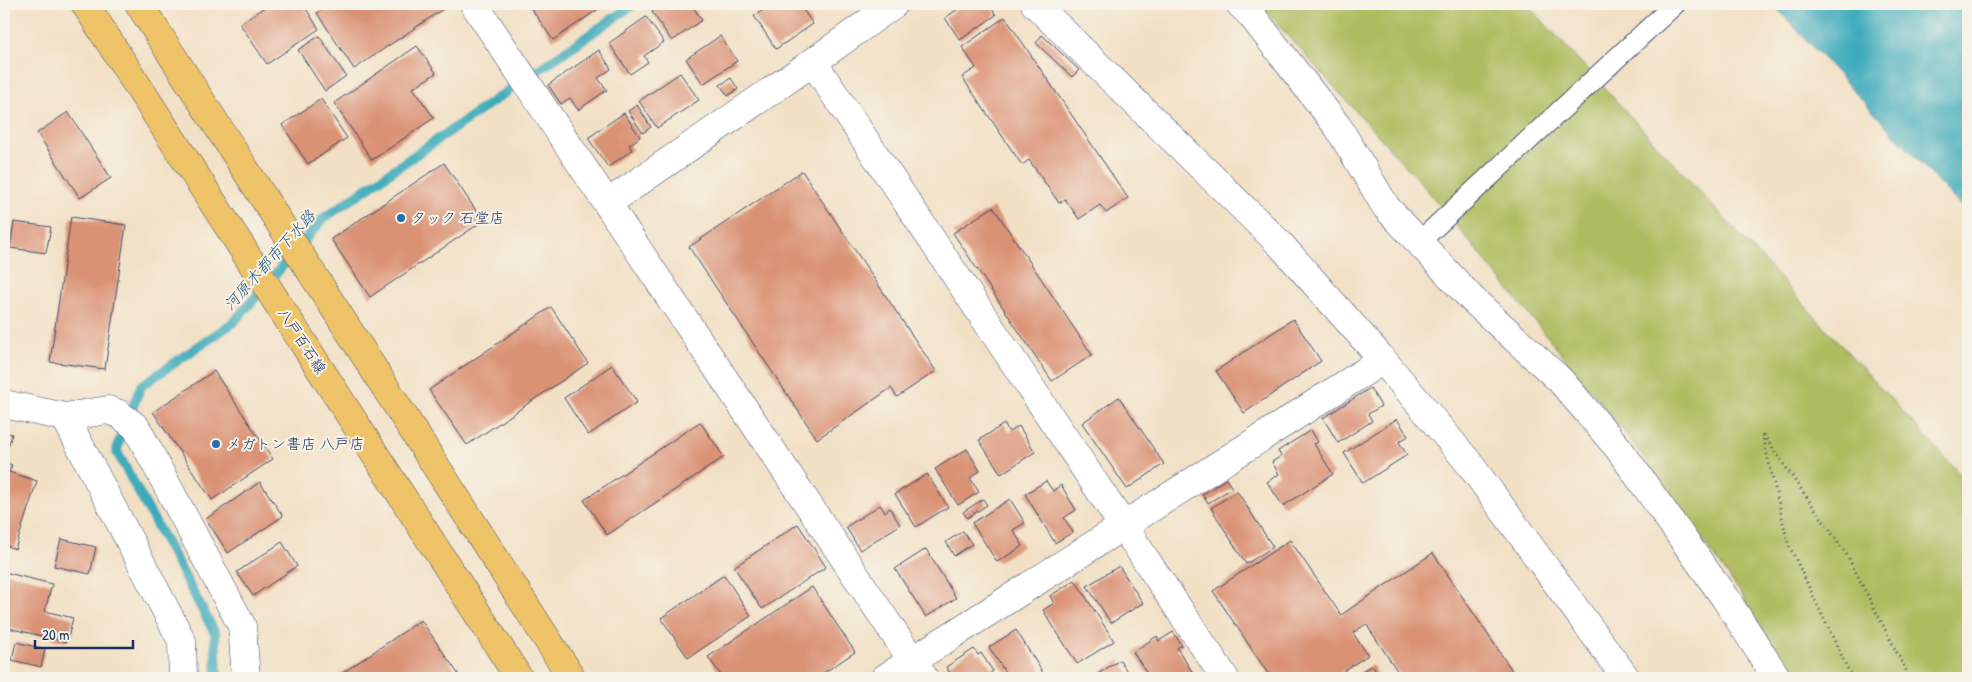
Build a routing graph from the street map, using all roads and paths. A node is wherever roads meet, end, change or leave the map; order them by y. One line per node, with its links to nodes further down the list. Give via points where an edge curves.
1 (85, 4): 18 (main road, 八戸百石線)
2 (139, 4): 19 (main road)
3 (474, 4): 9 (street)
4 (894, 4): 8 (street)
5 (1035, 4): 11 (street, via 1280,244)
6 (1240, 4): 10 (street, via 1338,127 1386,207)
7 (1675, 4): 10 (lane)
8 (813, 62): 9 (street); 14 (street)
9 (608, 204): 15 (street)
10 (1418, 243): 23 (street, via 1472,299 1560,380 1619,449 1725,598)
11 (1383, 360): 14 (street); 22 (street, via 1469,463)
12 (4, 404): 13 (street)
13 (65, 417): 16 (street, via 182,641); 17 (street, via 108,410 119,414 136,428 242,626)
14 (1122, 525): 15 (street); 21 (street)
15 (918, 669): 20 (street)
16 (184, 678)
17 (246, 678)
18 (519, 678)
19 (572, 678)
20 (884, 678)
21 (1225, 678)
22 (1626, 678)
23 (1776, 678)
24 (1852, 678): 25 (path, via 1788,543 1762,433 1847,555)
25 (1910, 678)

